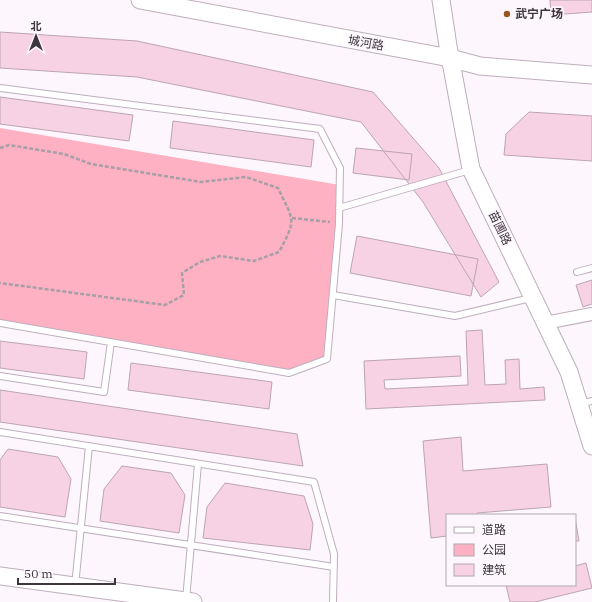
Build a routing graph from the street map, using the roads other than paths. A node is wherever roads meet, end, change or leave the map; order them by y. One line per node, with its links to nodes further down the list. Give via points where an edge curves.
1 (140, 0): 3 (main road, 城河路)
2 (441, 0): 3 (main road, 苗圃路)
3 (450, 58): 4 (main road, 城河路, via 480,66); 6 (main road, 苗圃路)
4 (592, 76)
5 (0, 88): 7 (lane, via 320,129 340,168)
6 (471, 170): 7 (lane); 11 (main road, 苗圃路)
7 (339, 208): 10 (lane)
8 (592, 268): 9 (lane)
9 (577, 272)
10 (333, 295): 11 (lane, via 455,316); 15 (lane, via 327,359 289,373)
11 (533, 298): 14 (main road, 苗圃路)
12 (592, 314): 14 (street)
13 (0, 323): 15 (lane)
14 (545, 323): 17 (main road, 苗圃路)
15 (111, 342): 16 (lane, via 104,392)
16 (0, 376)
17 (585, 403): 20 (main road, 苗圃路)
18 (0, 432): 19 (lane)
19 (89, 446): 21 (lane); 23 (lane)
20 (592, 446)
21 (198, 464): 24 (lane); 25 (lane, via 314,482 334,554)
22 (0, 516): 23 (lane)
23 (81, 528): 24 (lane); 27 (lane)
24 (191, 545): 25 (lane); 28 (lane)
25 (334, 567): 29 (lane)
26 (0, 576): 27 (main road)
27 (75, 586): 28 (main road)
28 (190, 602)
29 (333, 602)

